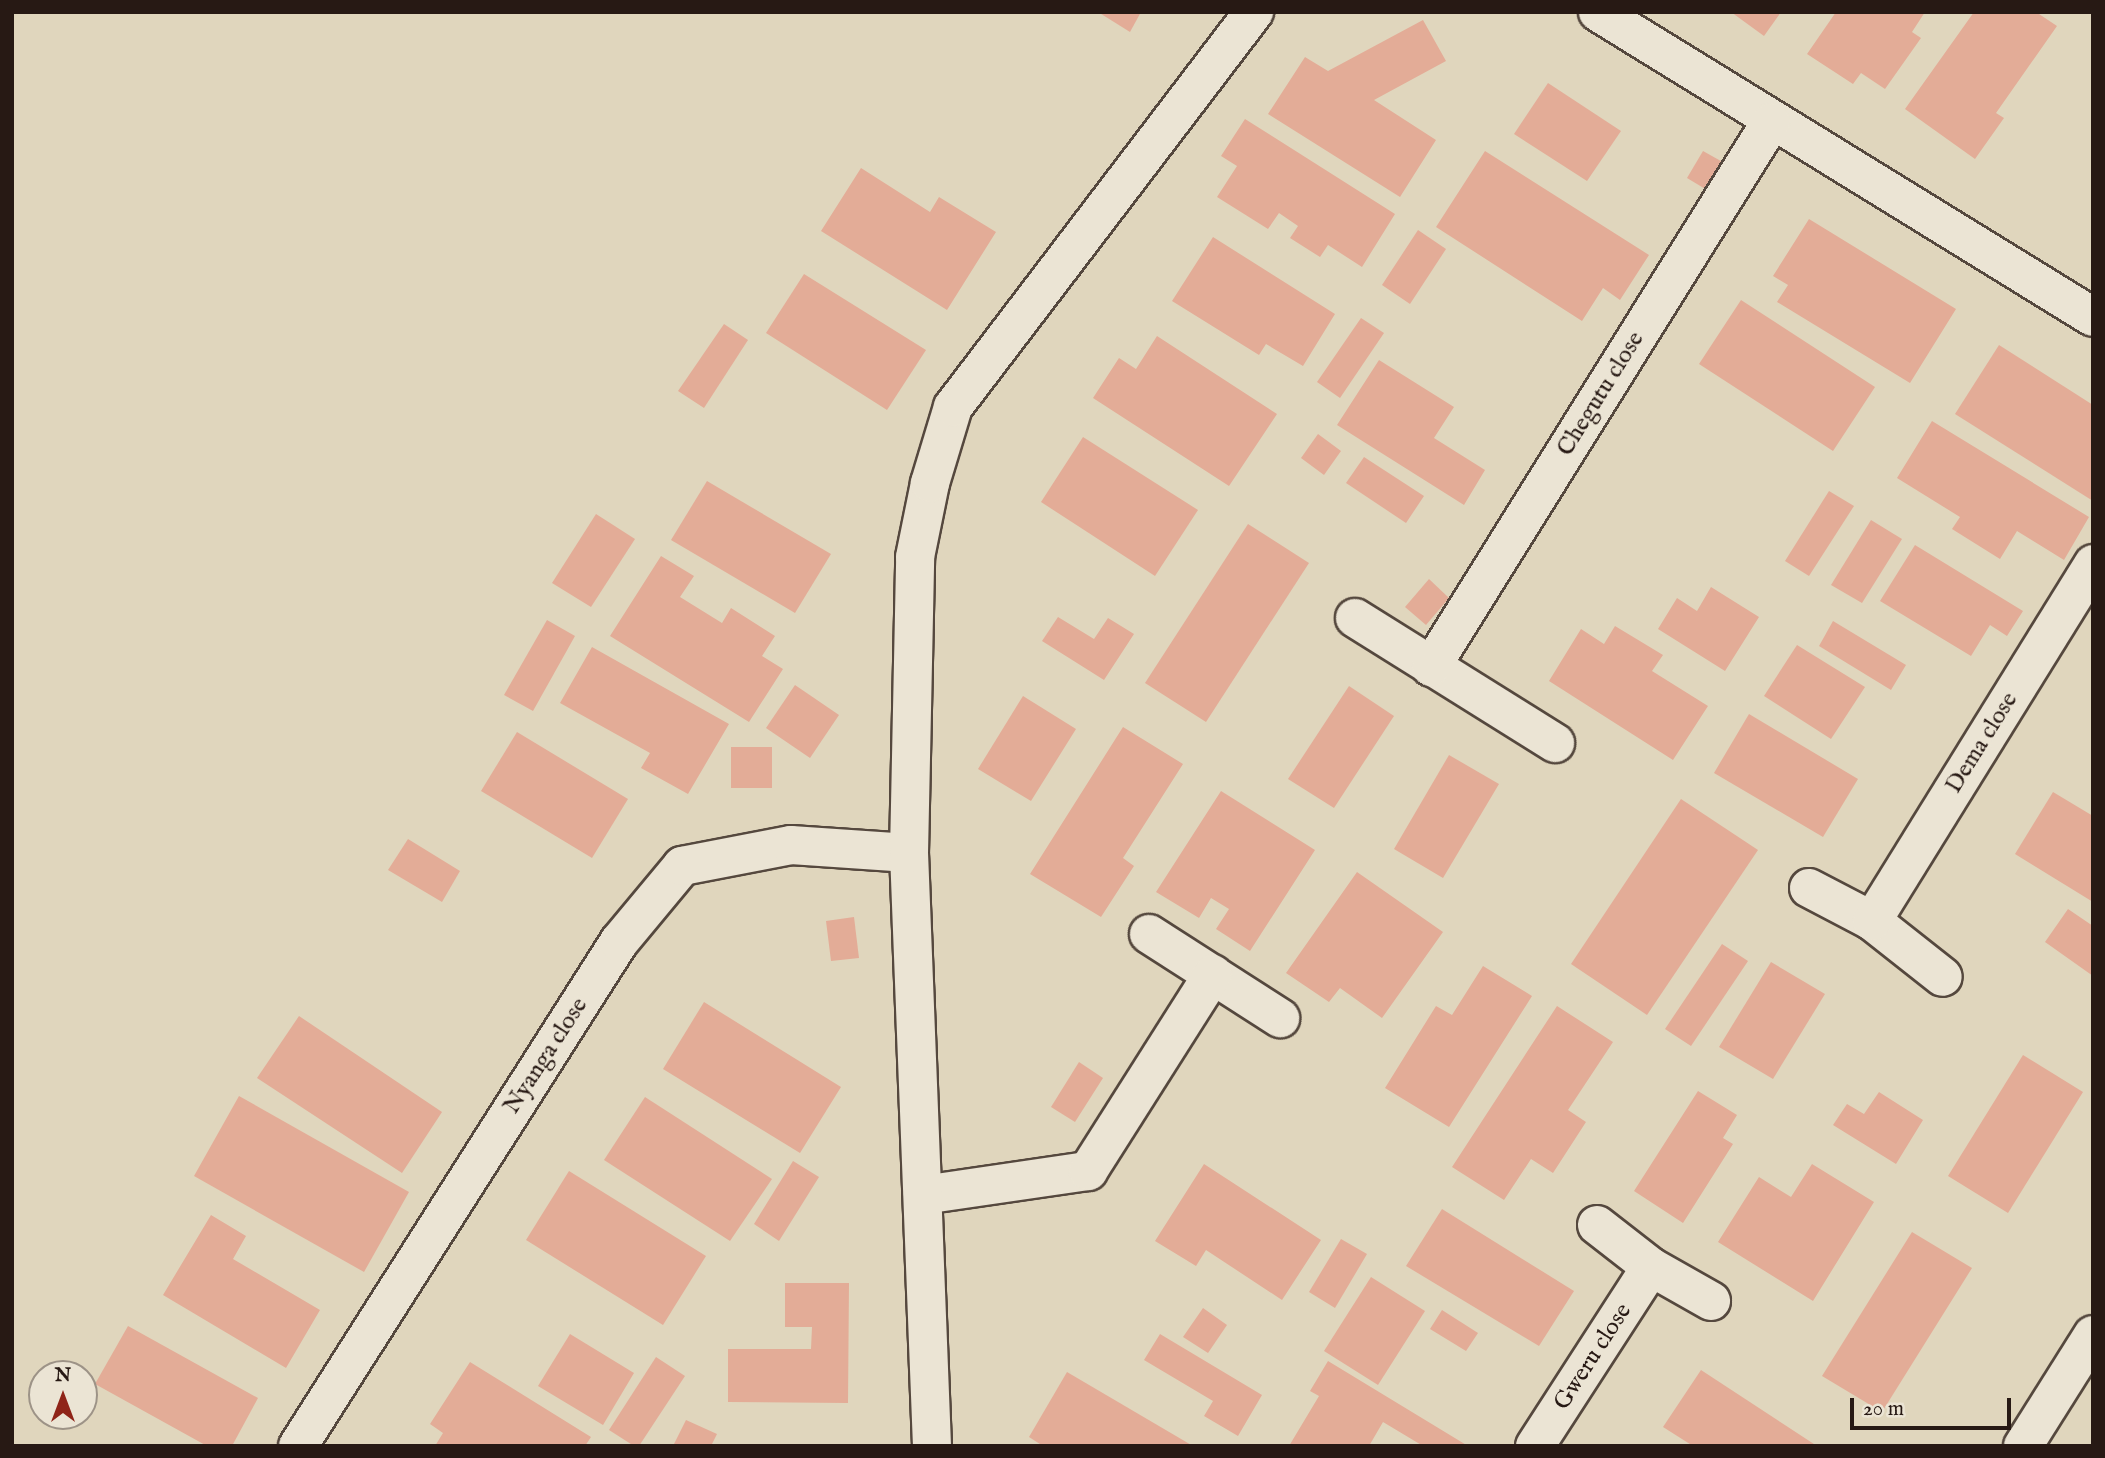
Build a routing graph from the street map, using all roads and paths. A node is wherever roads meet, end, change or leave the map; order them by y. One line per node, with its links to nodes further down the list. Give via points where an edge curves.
1 (1254, 12): 9 (street, via 953,407 930,483 915,557)
2 (1598, 12): 3 (street)
3 (1772, 122): 4 (street); 7 (street, Chegutu close)
4 (2093, 317)
5 (2093, 564): 11 (street, Dema close)
6 (1355, 618): 7 (street)
7 (1431, 667): 8 (street)
8 (1555, 743)
9 (909, 853): 16 (street); 21 (street, Nyanga close, via 791,845 682,866 619,942)
10 (1809, 888): 11 (street)
11 (1872, 921): 14 (street)
12 (1149, 934): 13 (street)
13 (1213, 974): 15 (street); 16 (street, via 1088,1171)
14 (1943, 977)
15 (1280, 1018)
16 (923, 1195): 22 (street)
17 (1597, 1225): 18 (street)
18 (1651, 1267): 19 (street); 23 (street, Gweru close)
19 (1712, 1301)
20 (2093, 1335): 24 (street)
21 (298, 1446)
22 (932, 1446)
23 (1535, 1446)
24 (2023, 1446)

